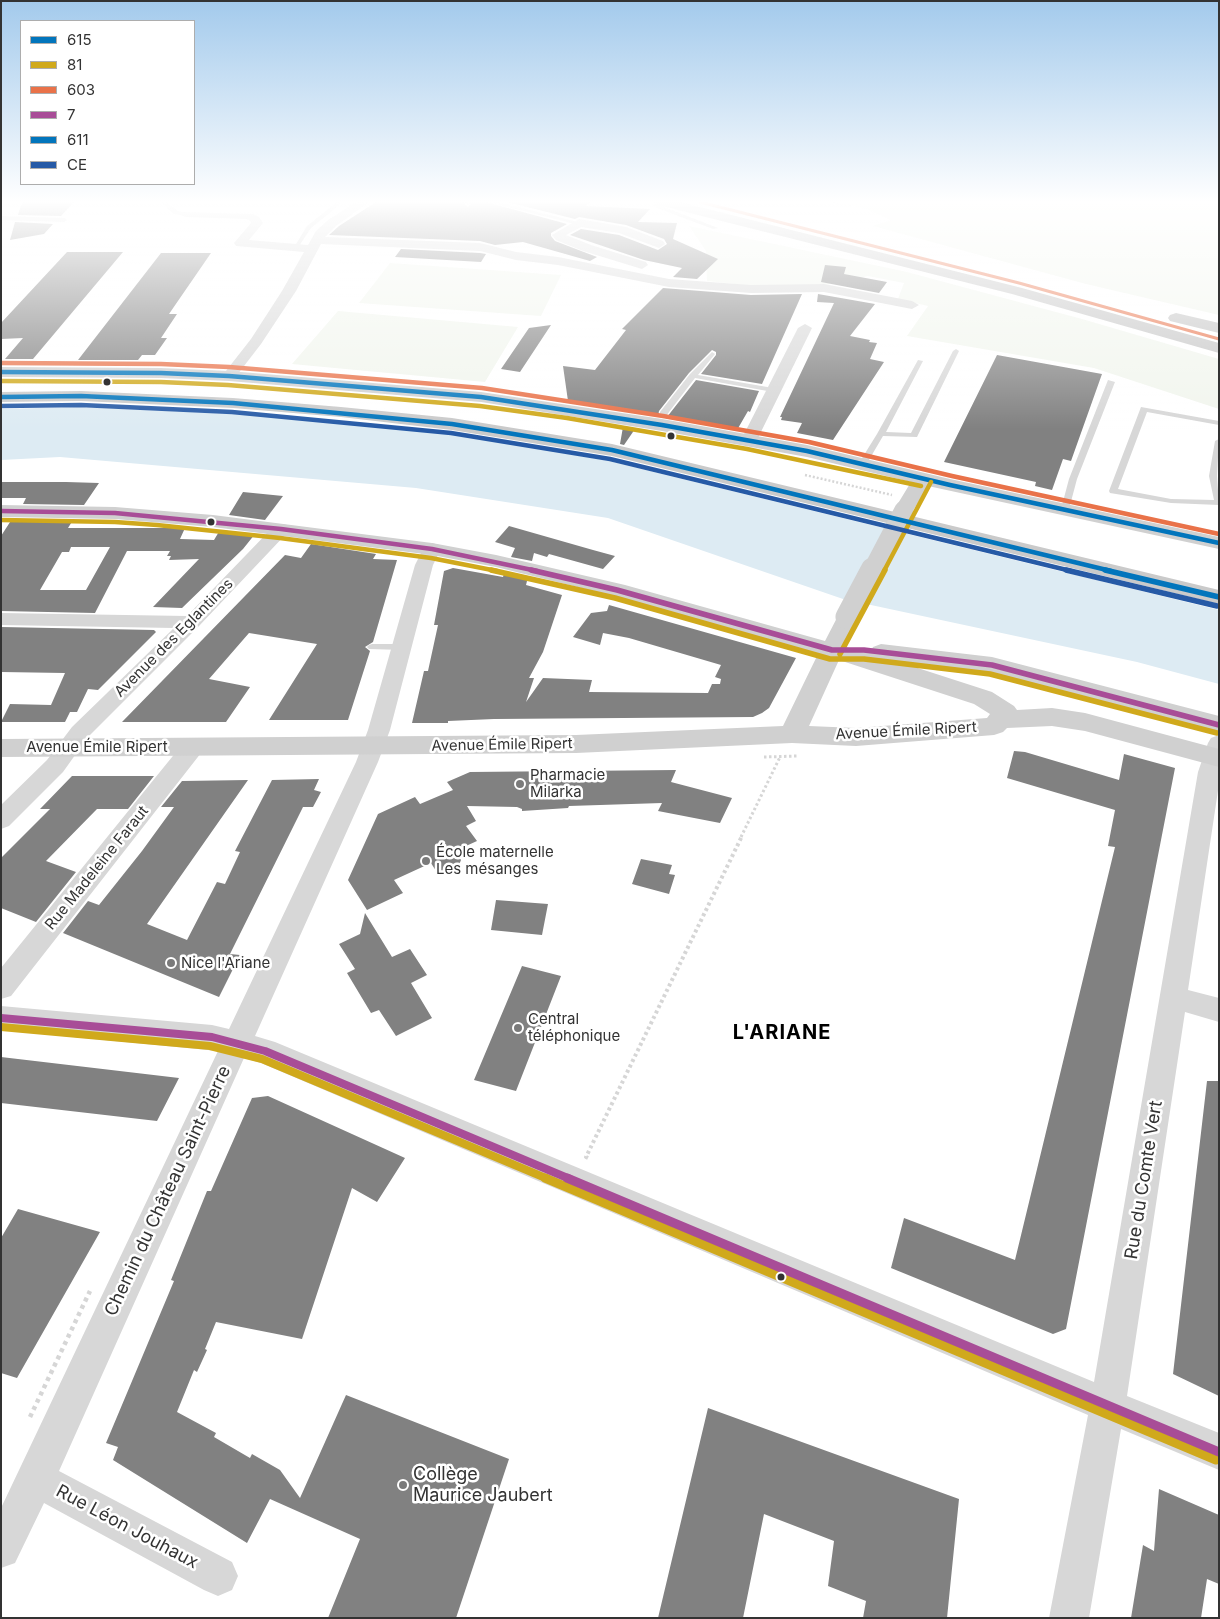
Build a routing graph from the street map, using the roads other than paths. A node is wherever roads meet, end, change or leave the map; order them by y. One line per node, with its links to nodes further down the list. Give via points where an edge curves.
1 (296, 278): 15 (street, via 256,341)
2 (636, 278): 6 (street)
3 (682, 278): 6 (street)
4 (966, 278): 10 (highway)
5 (1002, 278): 9 (highway)
6 (695, 285): 7 (street, via 751,289 824,288)
7 (912, 305)
8 (804, 328): 18 (street)
9 (1219, 328)
10 (1219, 348)
11 (956, 351): 23 (lane, via 914,435)
12 (712, 354): 16 (lane)
13 (920, 361): 23 (lane)
14 (1, 372): 15 (street)
15 (229, 376): 24 (street, via 480,397)
16 (693, 376): 18 (lane); 21 (lane)
17 (1111, 382): 29 (lane, via 1073,479)
18 (774, 390): 24 (street)
19 (1, 391): 34 (main road, via 86,390 238,396 456,417 684,458)
20 (1, 397): 35 (main road, via 81,396 233,403 424,421 516,434 612,450)
21 (663, 414)
22 (1219, 423): 28 (lane, via 1144,409 1113,490 1171,501)
23 (880, 434): 26 (lane)
24 (744, 439): 26 (street)
25 (1219, 441): 28 (lane, via 1213,476)
26 (863, 463): 27 (street)
27 (923, 478): 29 (street); 40 (street, bridge)
28 (1218, 502)
29 (1065, 510): 32 (street)
30 (2, 513): 31 (street, via 115,513)
31 (281, 529): 33 (street); 37 (street, Avenue des Eglantines)
32 (1219, 543)
33 (432, 549): 39 (street, Chemin du Château Saint-Pierre, via 424,565); 40 (street, via 617,590)
34 (1219, 589)
35 (1219, 597)
36 (1, 618): 37 (street)
37 (192, 622): 47 (street, Avenue des Eglantines, via 80,732)
38 (372, 647): 39 (lane)
39 (403, 647): 44 (street, Chemin du Château Saint-Pierre)
40 (832, 650): 41 (street, via 983,698 1005,712); 42 (street, via 864,650 992,665); 43 (street)
41 (999, 720): 43 (street, Avenue Émile Ripert, via 994,726 856,737); 48 (street, Avenue Émile Ripert, via 1052,717)
42 (1219, 725)
43 (792, 734): 44 (street, Avenue Émile Ripert, via 576,744)
44 (373, 746): 45 (street, Avenue Émile Ripert); 54 (street, Chemin du Château Saint-Pierre)
45 (192, 747): 47 (street, Avenue Émile Ripert); 50 (street, Rue Madeleine Faraut)
46 (1, 748): 47 (street, Avenue Émile Ripert)
47 (68, 748): 49 (street, Avenue des Eglantines, via 55,766)
48 (1217, 753): 51 (street, Rue du Comte Vert, via 1209,772)
49 (1, 820)
50 (1, 988)
51 (1173, 997): 52 (street); 55 (street, Rue du Comte Vert)
52 (1219, 1010)
53 (1, 1018): 54 (street, via 212,1037)
54 (237, 1043): 55 (street, via 265,1051); 57 (street, Chemin du Château Saint-Pierre)
55 (1108, 1405): 56 (street); 60 (street, Rue du Comte Vert)
56 (1219, 1452)
57 (36, 1479): 58 (street, Chemin du Château Saint-Pierre); 59 (street, Rue Léon Jouhaux)
58 (1, 1549)
59 (218, 1576)
60 (1069, 1618)

